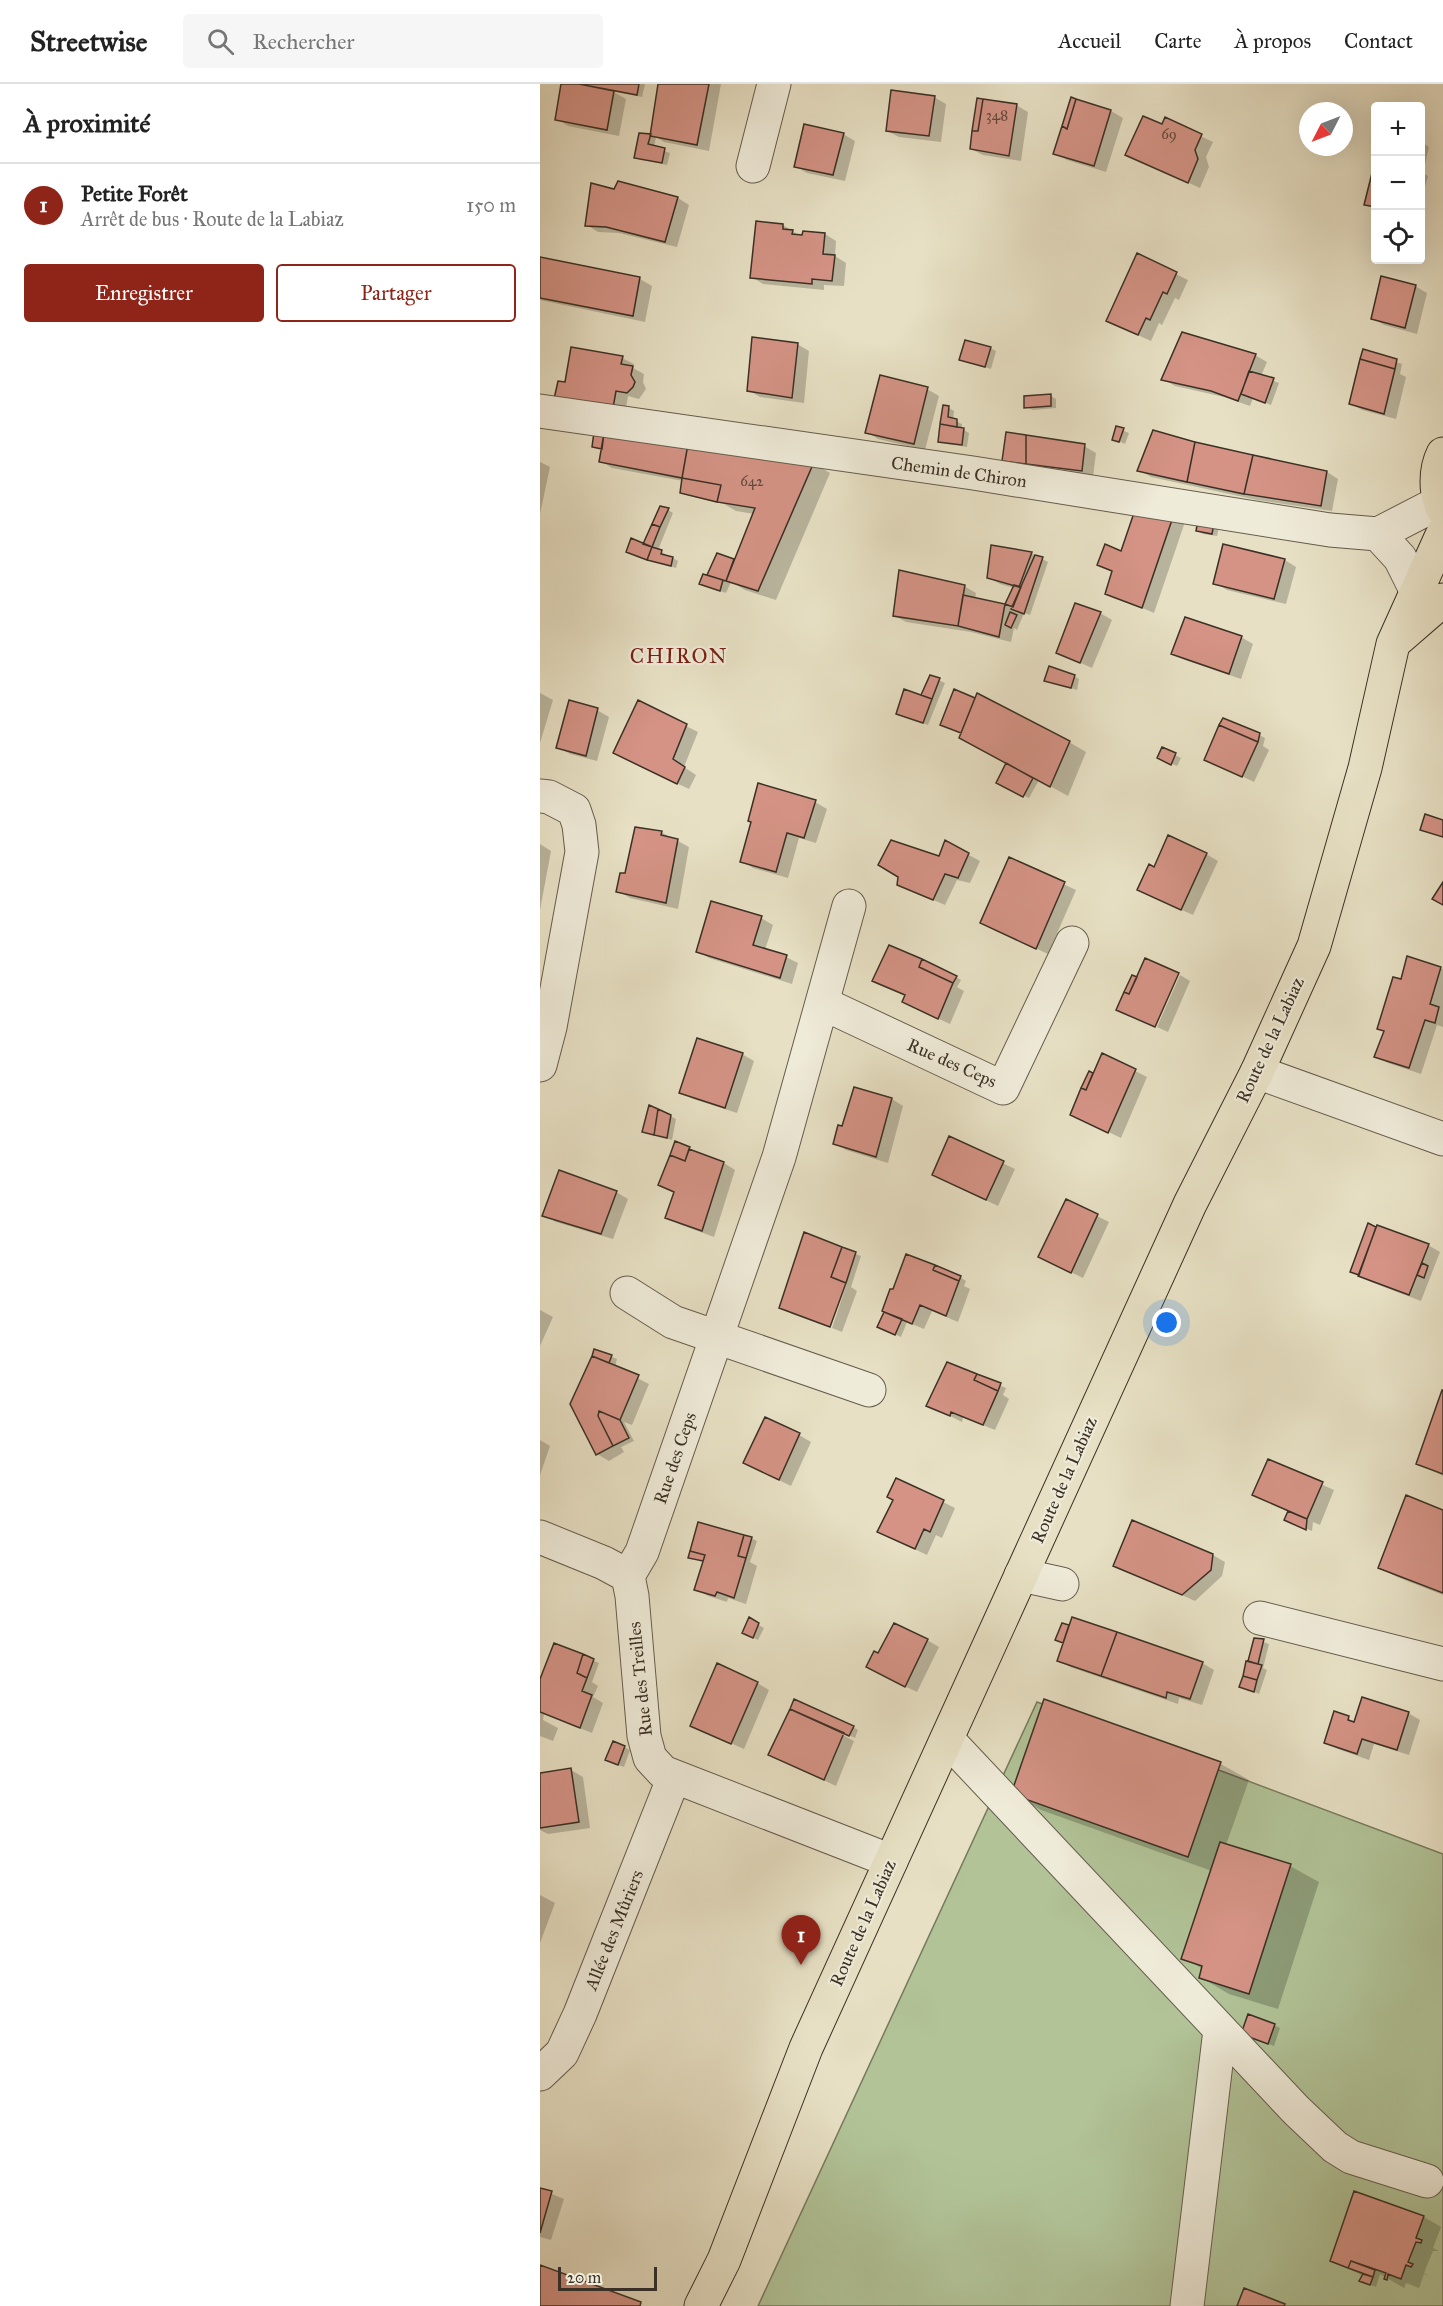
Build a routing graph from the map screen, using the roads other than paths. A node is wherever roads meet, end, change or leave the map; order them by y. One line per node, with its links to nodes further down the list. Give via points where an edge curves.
1 (774, 84): 2 (street)
2 (753, 166)
3 (540, 411): 6 (street, Chemin de Chiron, via 1330,530)
4 (1443, 454): 5 (main road, via 1437,480)
5 (1442, 515): 6 (street); 7 (main road, Route de la Labiaz)
6 (1378, 534): 7 (street)
7 (1430, 595): 13 (main road, Route de la Labiaz, via 1393,644 1365,768 1314,946)
8 (540, 796): 12 (street, via 574,810 582,852)
9 (849, 906): 11 (street, Rue des Ceps)
10 (1072, 943): 11 (street, Rue des Ceps, via 1003,1088)
11 (822, 1003): 16 (street, Rue des Ceps, via 779,1157)
12 (540, 1065)
13 (1257, 1072): 14 (street); 19 (main road, Route de la Labiaz, via 1190,1204)
14 (1443, 1138)
15 (627, 1293): 16 (street, via 673,1322)
16 (718, 1337): 17 (street); 20 (street, Rue des Ceps, via 642,1552)
17 (868, 1390)
18 (540, 1538): 20 (street)
19 (1021, 1575): 21 (street); 24 (main road, Route de la Labiaz)
20 (628, 1576): 25 (street, Rue des Treilles, via 644,1736 650,1758)
21 (1062, 1584)
22 (1260, 1618): 23 (street)
23 (1443, 1664)
24 (946, 1739): 26 (main road, Route de la Labiaz); 27 (street)
25 (674, 1777): 26 (street, Rue des Treilles); 28 (street, Allée des Mûriers, via 562,2053)
26 (891, 1861): 30 (main road, Route de la Labiaz, via 806,2048 724,2260)
27 (1220, 2031): 29 (street, via 1335,2147 1352,2157); 31 (street)
28 (540, 2074)
29 (1427, 2181)
30 (701, 2306)
31 (1187, 2306)

